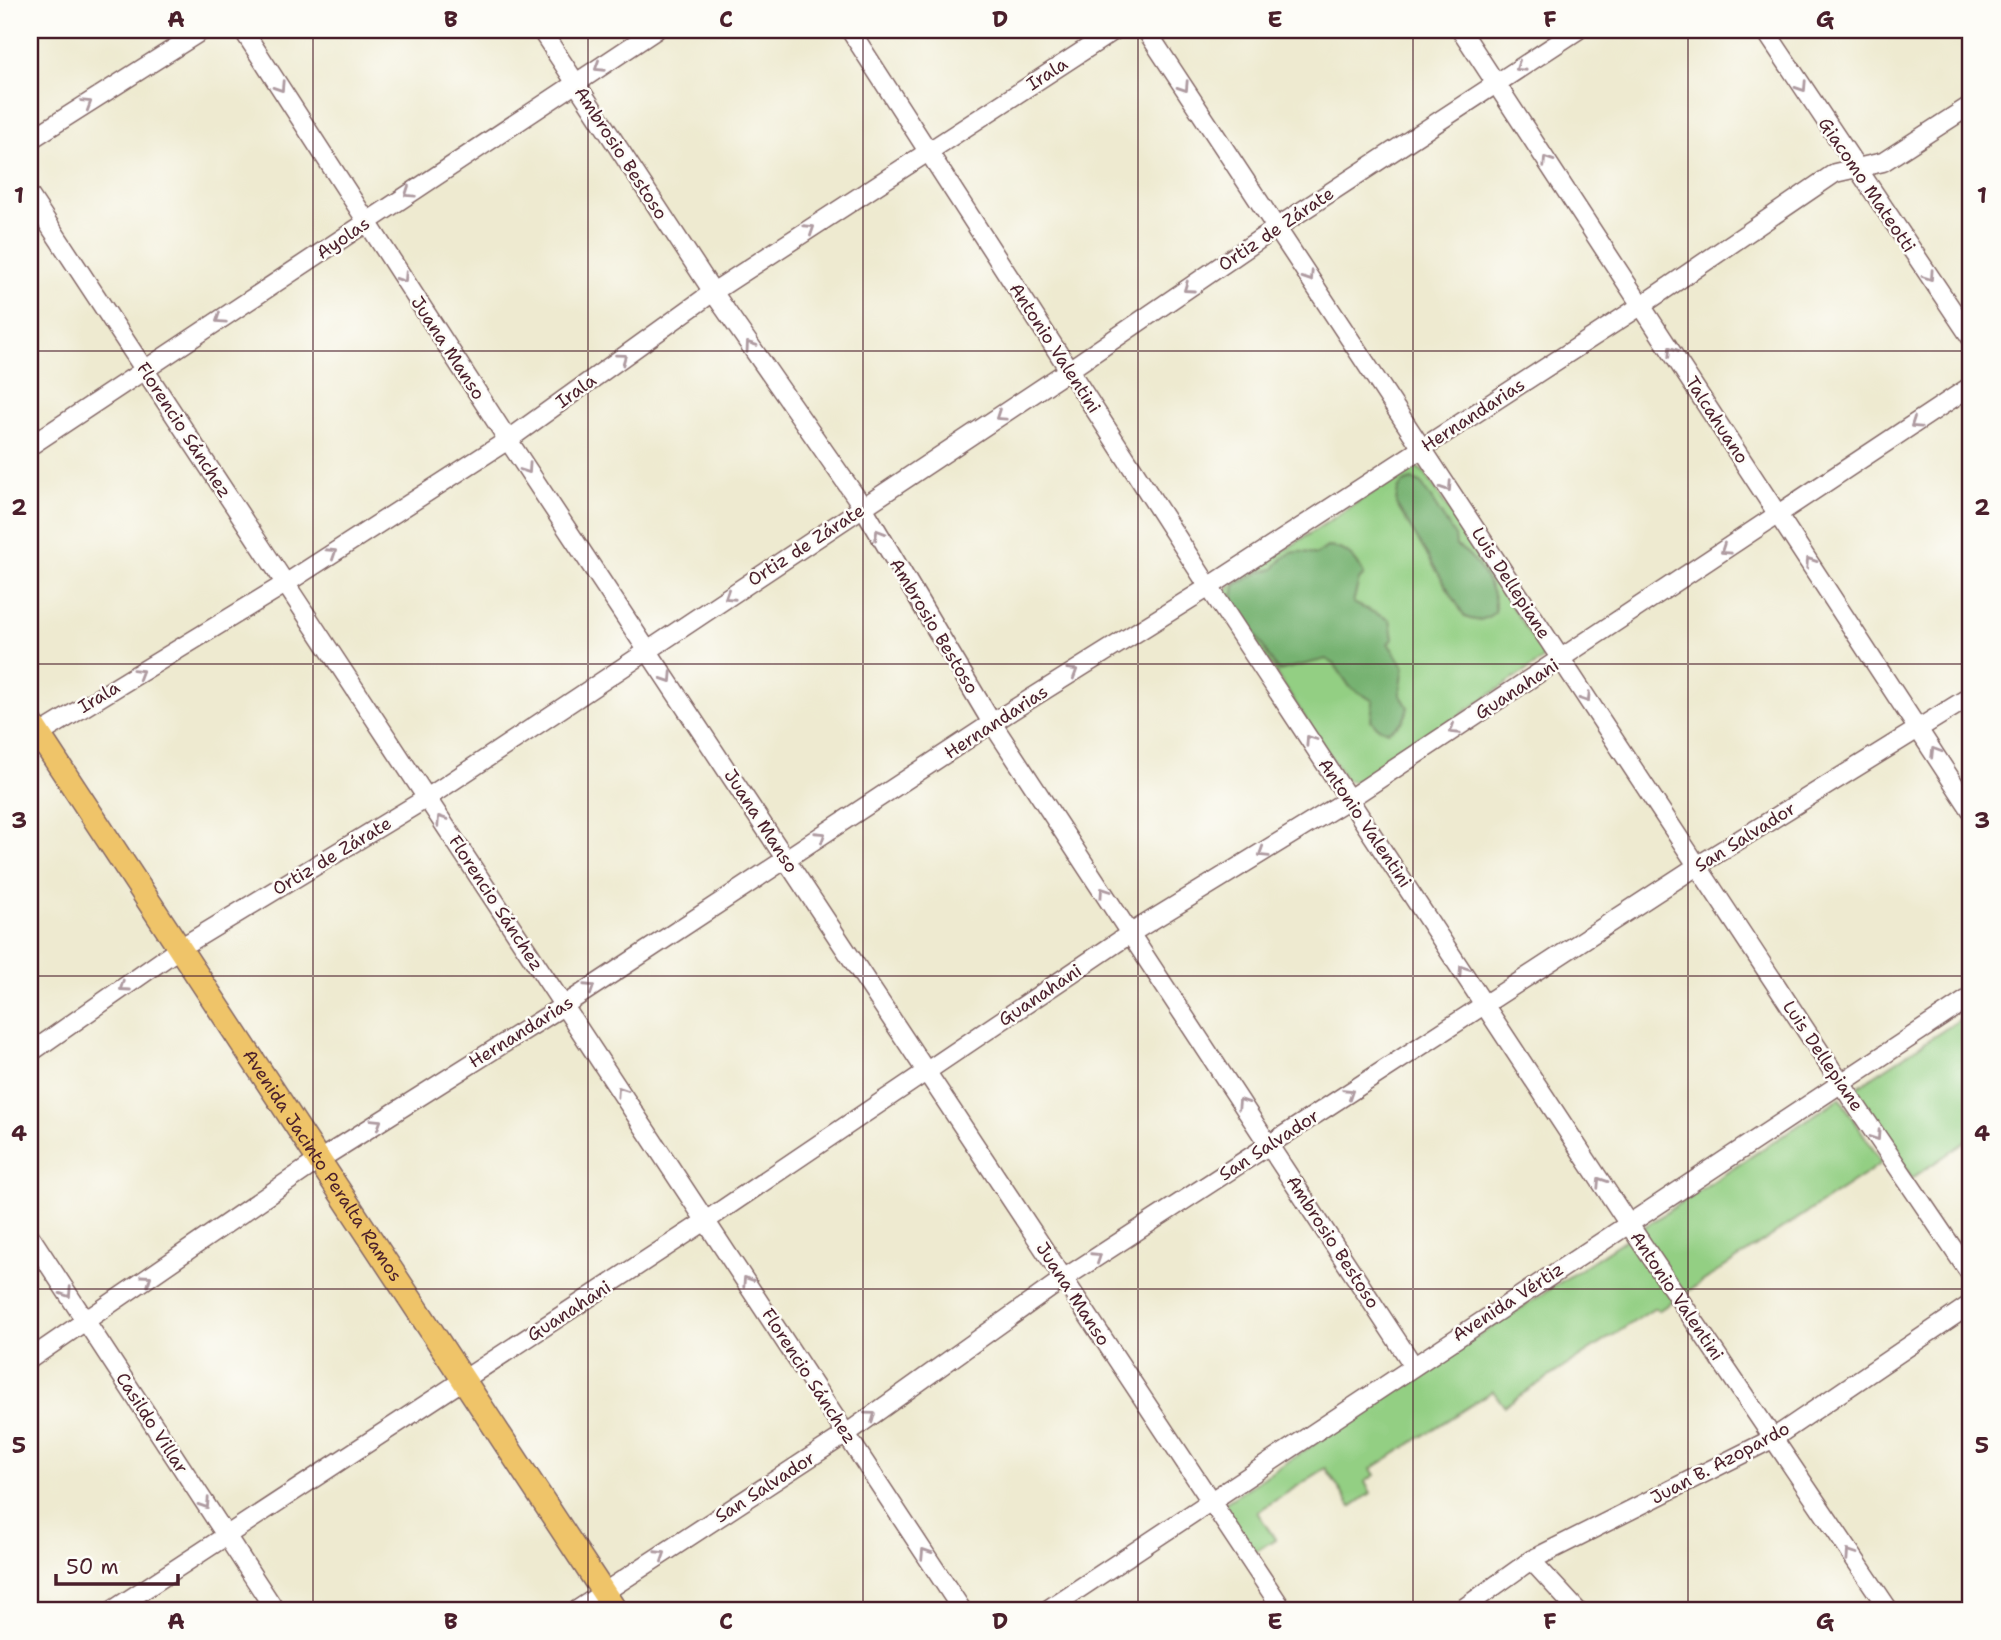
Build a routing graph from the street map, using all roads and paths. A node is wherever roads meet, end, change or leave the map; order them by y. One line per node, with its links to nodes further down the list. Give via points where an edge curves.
1 (203, 30): 14 (street, one-way to 1)
2 (243, 30): 18 (street, Juana Manso, one-way to 18)
3 (541, 30): 11 (street, Ambrosio Bestoso)
4 (656, 30): 11 (street, Ayolas, one-way to 11)
5 (850, 30): 15 (street, Antonio Valentini)
6 (1115, 30): 15 (street, Irala)
7 (1146, 30): 19 (street, Luis Dellepiane, one-way to 19)
8 (1461, 30): 12 (street, Talcahuano)
9 (1577, 30): 12 (street, Ortiz de Zárate, one-way to 12)
10 (1765, 30): 16 (street, Giacomo Mateotti, one-way to 16)
11 (575, 82): 18 (street, Ayolas, one-way to 18); 20 (street, Ambrosio Bestoso)
12 (1496, 83): 19 (street, Ortiz de Zárate); 21 (street, Talcahuano, one-way to 12)
13 (1971, 105): 16 (street, Hernandarias, via 1883,162)
14 (30, 140)
15 (930, 150): 20 (street, Irala, one-way to 15); 24 (street, Antonio Valentini)
16 (1855, 168): 21 (street, Hernandarias, via 1835,173); 22 (street, Giacomo Mateotti, one-way to 22)
17 (30, 196): 23 (street, Florencio Sánchez)
18 (367, 222): 23 (street, Ayolas, one-way to 23); 26 (street, Juana Manso, one-way to 26)
19 (1276, 228): 24 (street, Ortiz de Zárate, one-way to 24); 28 (street, Luis Dellepiane, one-way to 28)
20 (713, 292): 26 (street, Irala, one-way to 20); 29 (street, Ambrosio Bestoso, one-way to 20)
21 (1642, 305): 28 (street, Hernandarias); 30 (street, Talcahuano, one-way to 21)
22 (1971, 338)
23 (144, 369): 27 (street, Ayolas); 31 (street, Florencio Sánchez)
24 (1069, 370): 29 (street, Ortiz de Zárate, one-way to 29); 32 (street, Antonio Valentini)
25 (1971, 386): 30 (street, Guanahani, one-way to 30)
26 (508, 440): 31 (street, Irala, one-way to 26); 33 (street, Juana Manso, one-way to 33)
27 (30, 446)
28 (1422, 448): 32 (street, Hernandarias); 34 (street, Luis Dellepiane, one-way to 34)
29 (863, 507): 33 (street, Ortiz de Zárate, one-way to 33); 36 (street, Ambrosio Bestoso, one-way to 29)
30 (1779, 514): 34 (street, Guanahani, one-way to 34); 37 (street, Talcahuano, one-way to 30)
31 (285, 584): 38 (street, Irala, one-way to 31); 39 (street, Florencio Sánchez)
32 (1209, 587): 36 (street, Hernandarias, one-way to 32); 40 (street, Antonio Valentini, one-way to 32)
33 (649, 649): 39 (street, Ortiz de Zárate); 42 (street, Juana Manso, one-way to 42)
34 (1561, 660): 40 (street, Guanahani, one-way to 40); 43 (street, Luis Dellepiane, one-way to 43)
35 (1971, 696): 37 (street, San Salvador)
36 (992, 723): 42 (street, Hernandarias, one-way to 36); 44 (street, Ambrosio Bestoso, one-way to 36)
37 (1920, 729): 41 (street, Talcahuano, one-way to 37); 43 (street, San Salvador)
38 (33, 732): 45 (main road, Avenida Jacinto Peralta Ramos)
39 (426, 798): 45 (street, Ortiz de Zárate); 48 (street, Florencio Sánchez, one-way to 39)
40 (1349, 799): 44 (street, Guanahani, one-way to 44); 47 (street, Antonio Valentini, one-way to 40)
41 (1971, 810)
42 (786, 859): 48 (street, Hernandarias, one-way to 42); 50 (street, Juana Manso)
43 (1697, 866): 47 (street, San Salvador); 51 (street, Luis Dellepiane)
44 (1131, 933): 50 (street, Guanahani); 52 (street, Ambrosio Bestoso, one-way to 44)
45 (180, 948): 49 (street, Ortiz de Zárate, one-way to 49); 53 (main road, Avenida Jacinto Peralta Ramos)
46 (1971, 997): 51 (street, Avenida Vértiz)
47 (1486, 1004): 52 (street, San Salvador, one-way to 47); 55 (street, Antonio Valentini, one-way to 47)
48 (564, 1006): 53 (street, Hernandarias, one-way to 48); 54 (street, Florencio Sánchez, one-way to 48)
49 (30, 1053)
50 (926, 1071): 54 (street, Guanahani); 58 (street, Juana Manso)
51 (1841, 1084): 55 (street, Avenida Vértiz); 57 (street, Luis Dellepiane, one-way to 57)
52 (1270, 1145): 58 (street, San Salvador, one-way to 52); 62 (street, Ambrosio Bestoso)
53 (319, 1160): 60 (street, Hernandarias, one-way to 53); 63 (main road, Avenida Jacinto Peralta Ramos)
54 (707, 1220): 63 (street, Guanahani); 64 (street, Florencio Sánchez, one-way to 54)
55 (1628, 1223): 62 (street, Avenida Vértiz); 65 (street, Antonio Valentini)
56 (30, 1236): 60 (street, Casildo Villar, one-way to 60)
57 (1971, 1275)
58 (1063, 1279): 64 (street, San Salvador, one-way to 58); 66 (street, Juana Manso)
59 (1971, 1304): 65 (street, Juan B. Azopardo)
60 (85, 1321): 61 (street, Hernandarias); 67 (street, Casildo Villar, one-way to 67)
61 (30, 1359)
62 (1413, 1365): 66 (street, Avenida Vértiz)
63 (465, 1380): 67 (street, Guanahani); 69 (main road, Avenida Jacinto Peralta Ramos)
64 (846, 1434): 69 (street, San Salvador, one-way to 64); 73 (street, Florencio Sánchez, one-way to 64)
65 (1772, 1439): 68 (street, Juan B. Azopardo); 78 (street, Antonio Valentini, one-way to 65)
66 (1210, 1501): 74 (street, Avenida Vértiz); 75 (street, Juana Manso)
67 (226, 1535): 70 (street, Guanahani); 71 (street, Casildo Villar)
68 (1531, 1560): 76 (street, Juan B. Azopardo); 77 (street)
69 (609, 1601): 72 (street, San Salvador)
70 (113, 1610)
71 (275, 1610)
72 (578, 1610)
73 (962, 1610)
74 (1047, 1610)
75 (1283, 1610)
76 (1461, 1610)
77 (1577, 1610)
78 (1889, 1610)

